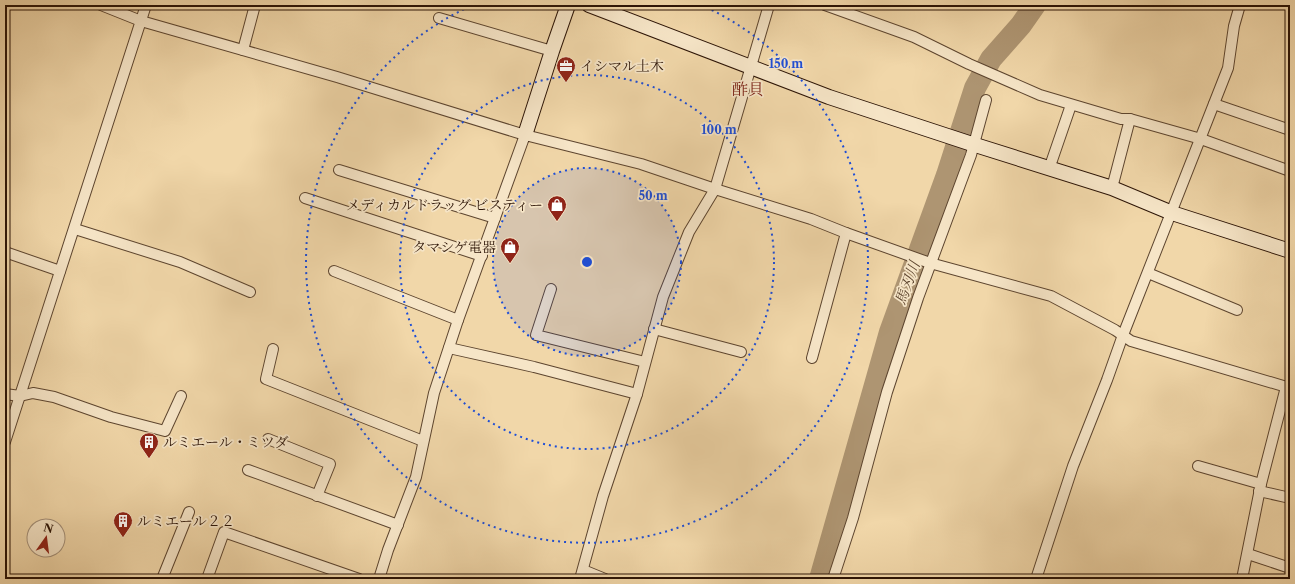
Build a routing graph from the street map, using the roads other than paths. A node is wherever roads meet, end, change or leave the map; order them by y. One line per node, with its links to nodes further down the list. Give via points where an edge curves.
1 (101, 5): 10 (street)
2 (146, 5): 10 (street)
3 (255, 5): 11 (street)
4 (568, 5): 12 (street)
5 (589, 5): 13 (street)
6 (769, 5): 13 (street)
7 (825, 5): 16 (street, via 914,37 1040,95)
8 (1240, 5): 15 (street, via 1228,68)
9 (439, 18): 12 (street)
10 (141, 21): 11 (street); 30 (street)
11 (243, 50): 19 (street)
12 (552, 51): 19 (street)
13 (751, 68): 21 (street, via 829,97); 26 (street)
14 (986, 100): 21 (street)
15 (1214, 104): 18 (street); 20 (street)
16 (1071, 105): 17 (street, via 1122,120); 22 (street)
17 (1130, 119): 20 (street); 25 (street)
18 (1290, 130)
19 (526, 135): 26 (street, via 641,164); 29 (street)
20 (1201, 139): 24 (street); 28 (street)
21 (972, 144): 22 (street); 35 (street, via 960,190)
22 (1049, 169): 25 (street)
23 (339, 170): 29 (street)
24 (1290, 171)
25 (1112, 188): 28 (street)
26 (715, 189): 31 (street, via 811,219); 43 (street, via 689,232 663,297)
27 (305, 198): 34 (street)
28 (1172, 213): 32 (street); 38 (street)
29 (495, 218): 34 (street)
30 (74, 229): 36 (street); 40 (street, via 180,262)
31 (846, 233): 35 (street); 48 (street)
32 (1290, 251)
33 (5, 252): 36 (street)
34 (482, 256): 42 (street)
35 (931, 263): 44 (street, via 1051,296); 73 (street, via 887,392 854,518)
36 (60, 271): 53 (street)
37 (334, 271): 42 (street)
38 (1148, 273): 41 (street); 44 (street)
39 (551, 289): 49 (street, via 536,335)
40 (250, 292)
41 (1237, 310)
42 (458, 320): 45 (street)
43 (654, 329): 47 (street); 49 (street)
44 (1123, 336): 50 (street, via 1131,341); 74 (street, via 1073,466)
45 (449, 348): 52 (street); 56 (street, via 434,393)
46 (273, 349): 56 (street, via 266,379)
47 (741, 352)
48 (812, 358)
49 (645, 362): 52 (street)
50 (1288, 388): 60 (street)
51 (5, 394): 53 (street)
52 (637, 394): 67 (street, via 603,496)
53 (20, 396): 54 (street, via 33,393 54,398 165,431); 57 (street)
54 (181, 396)
55 (268, 439): 61 (street, via 330,464)
56 (423, 441): 64 (street, via 416,477)
57 (5, 442)
58 (1198, 466): 60 (street)
59 (248, 470): 61 (street)
60 (1260, 488): 62 (street); 65 (street)
61 (317, 496): 64 (street)
62 (1290, 498)
63 (189, 512): 68 (street)
64 (398, 525): 71 (street)
65 (1248, 554): 66 (street); 75 (street)
66 (1290, 568)
67 (582, 575): 72 (street)
68 (162, 579)
69 (207, 579): 70 (street, via 224,532)
70 (360, 579)
71 (379, 579)
72 (605, 579)
73 (833, 579)
74 (1036, 579)
75 (1242, 579)

